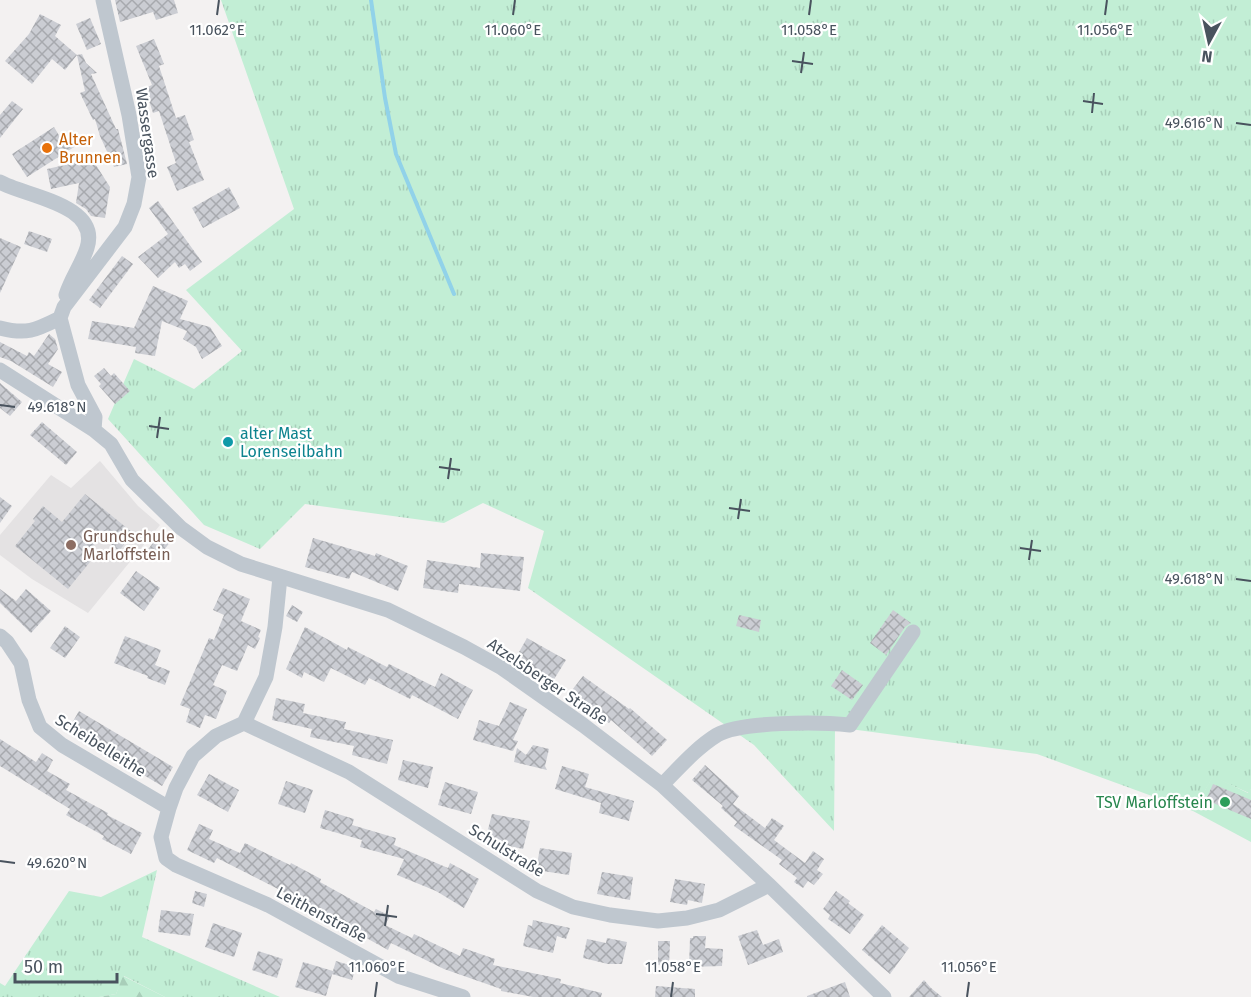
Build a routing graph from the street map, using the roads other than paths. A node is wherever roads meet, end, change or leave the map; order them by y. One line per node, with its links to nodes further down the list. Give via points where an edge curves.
1 (95, 0): 2 (street, Wassergasse)
2 (104, 6): 4 (street, Wassergasse, via 139,177 125,227)
3 (0, 182): 4 (street, via 59,204 85,225 87,247 67,291)
4 (62, 313): 5 (street, Wassergasse, via 40,328 18,333); 7 (street, via 78,385 95,417)
5 (0, 328)
6 (0, 370): 7 (street, Atzelsberger Straße)
7 (94, 430): 8 (street, Atzelsberger Straße, via 111,444 132,480 181,528 241,564)
8 (279, 577): 11 (street, via 266,677); 12 (street, Atzelsberger Straße, via 388,610 464,647 502,668)
9 (913, 632): 12 (street, via 850,725 774,725 725,732 703,746)
10 (0, 636): 13 (street, Scheibelleithe, via 21,663 40,727 62,745)
11 (244, 723): 13 (street, via 216,736 193,756); 14 (street, Schulstraße, via 349,772 537,891 573,908 658,921 687,918 719,910)
12 (662, 785): 14 (street, Atzelsberger Straße)
13 (169, 808): 15 (street, Leithenstraße, via 161,837 166,858 176,865 268,905 398,976)
14 (769, 885): 16 (street, Atzelsberger Straße)
15 (463, 997)
16 (884, 997)

